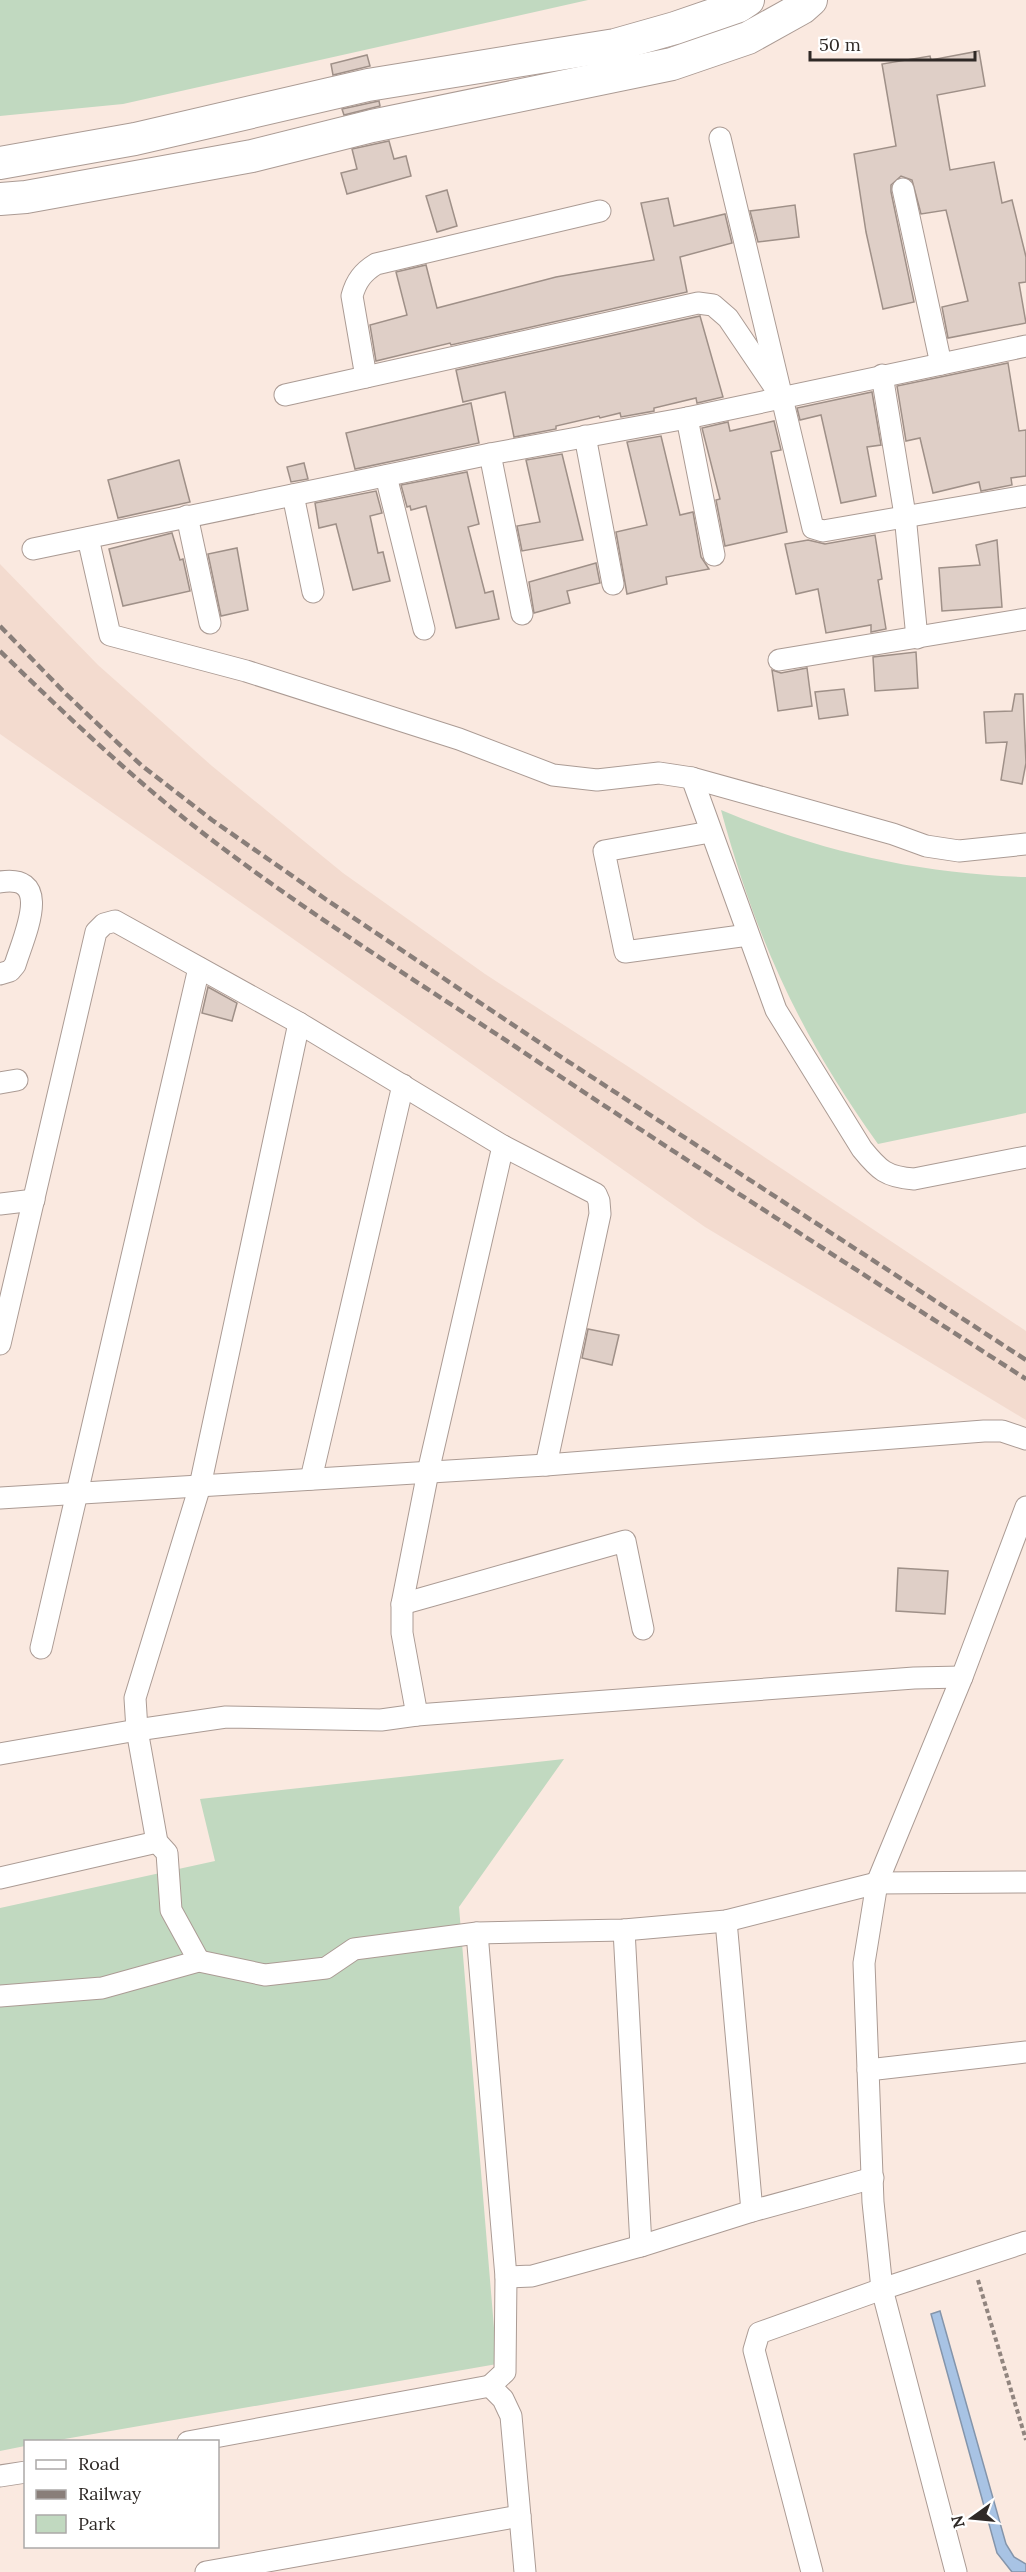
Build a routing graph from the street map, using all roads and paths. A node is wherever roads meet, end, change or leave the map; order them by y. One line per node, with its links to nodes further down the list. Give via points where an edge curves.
1 (748, 0): 4 (highway, via 675,28 615,45 368,85 135,139)
2 (811, 0): 6 (highway, via 748,38 672,64 372,126 252,156)
3 (720, 138): 13 (street)
4 (0, 164)
5 (903, 189): 9 (street)
6 (0, 199)
7 (600, 211): 11 (street, via 376,264 367,270 352,296)
8 (1026, 346): 9 (street)
9 (941, 364): 10 (street)
10 (882, 375): 13 (street); 21 (street)
11 (366, 377): 12 (street); 13 (street, via 706,303 728,318)
12 (285, 395)
13 (781, 396): 14 (street); 21 (street, via 813,528 823,531)
14 (687, 418): 15 (street); 24 (street)
15 (585, 436): 16 (street); 25 (street)
16 (490, 454): 17 (street); 27 (street)
17 (386, 476): 18 (street); 30 (street)
18 (292, 495): 20 (street); 26 (street)
19 (1026, 496): 21 (street)
20 (187, 516): 22 (street); 29 (street)
21 (905, 516): 31 (street)
22 (88, 538): 23 (street); 33 (street, via 110,635 246,670 459,739 553,775 597,780 659,773)
23 (33, 549)
24 (714, 555)
25 (613, 584)
26 (313, 592)
27 (522, 614)
28 (1026, 619): 31 (street)
29 (210, 623)
30 (424, 628)
31 (917, 638): 32 (street)
32 (779, 660)
33 (692, 778): 34 (street); 35 (street, via 926,846 959,852)
34 (710, 832): 37 (street); 37 (street, via 604,851 625,952)
35 (1026, 844)
36 (0, 882): 39 (street, via 19,880 26,885 32,909 15,965)
37 (748, 935): 43 (street, via 776,1010 877,1167 895,1178 914,1179)
38 (199, 968): 40 (street); 44 (street, via 119,922 104,924 96,932); 52 (street)
39 (0, 974)
40 (299, 1023): 41 (street); 51 (street)
41 (403, 1085): 42 (street); 50 (street)
42 (503, 1146): 48 (street, via 596,1194 599,1201 600,1214); 49 (street)
43 (1026, 1157)
44 (34, 1200): 45 (street); 46 (street)
45 (0, 1204)
46 (0, 1344)
47 (1026, 1439): 48 (street, via 1002,1431 984,1431)
48 (546, 1465): 49 (street)
49 (428, 1472): 50 (street); 55 (street)
50 (311, 1479): 51 (street)
51 (200, 1486): 52 (street); 60 (street, via 135,1698)
52 (77, 1493): 53 (street); 57 (street)
53 (0, 1498)
54 (1026, 1507): 58 (street)
55 (402, 1604): 56 (street, via 625,1540); 59 (street, via 402,1634)
56 (643, 1629)
57 (41, 1648)
58 (962, 1677): 59 (street); 65 (street)
59 (417, 1714): 60 (street, via 381,1720 226,1717)
60 (137, 1730): 61 (street); 62 (street)
61 (0, 1754)
62 (157, 1842): 63 (street); 69 (street, via 167,1853 171,1910)
63 (0, 1878)
64 (1026, 1882): 65 (street)
65 (877, 1883): 66 (street); 72 (street, via 864,1964)
66 (726, 1921): 67 (street); 74 (street)
67 (624, 1930): 68 (street); 76 (street)
68 (477, 1933): 69 (street, via 354,1950 326,1968 265,1975); 78 (street)
69 (199, 1961): 70 (street, via 102,1988)
70 (0, 1996)
71 (1026, 2052): 72 (street)
72 (868, 2070): 73 (street)
73 (873, 2178): 74 (street); 79 (street)
74 (752, 2211): 76 (street)
75 (1026, 2242): 77 (street)
76 (641, 2246): 78 (street, via 532,2276)
77 (971, 2260): 79 (street); 82 (path)
78 (506, 2277): 80 (street, via 504,2372)
79 (882, 2289): 88 (street, via 759,2332 754,2350); 89 (street)
80 (490, 2386): 81 (street); 85 (street, via 503,2399 511,2416)
81 (199, 2440)
82 (1026, 2440)
83 (24, 2472): 84 (street)
84 (0, 2476)
85 (520, 2516): 86 (street); 87 (street)
86 (206, 2572)
87 (525, 2572)
88 (812, 2572)
89 (956, 2572)

